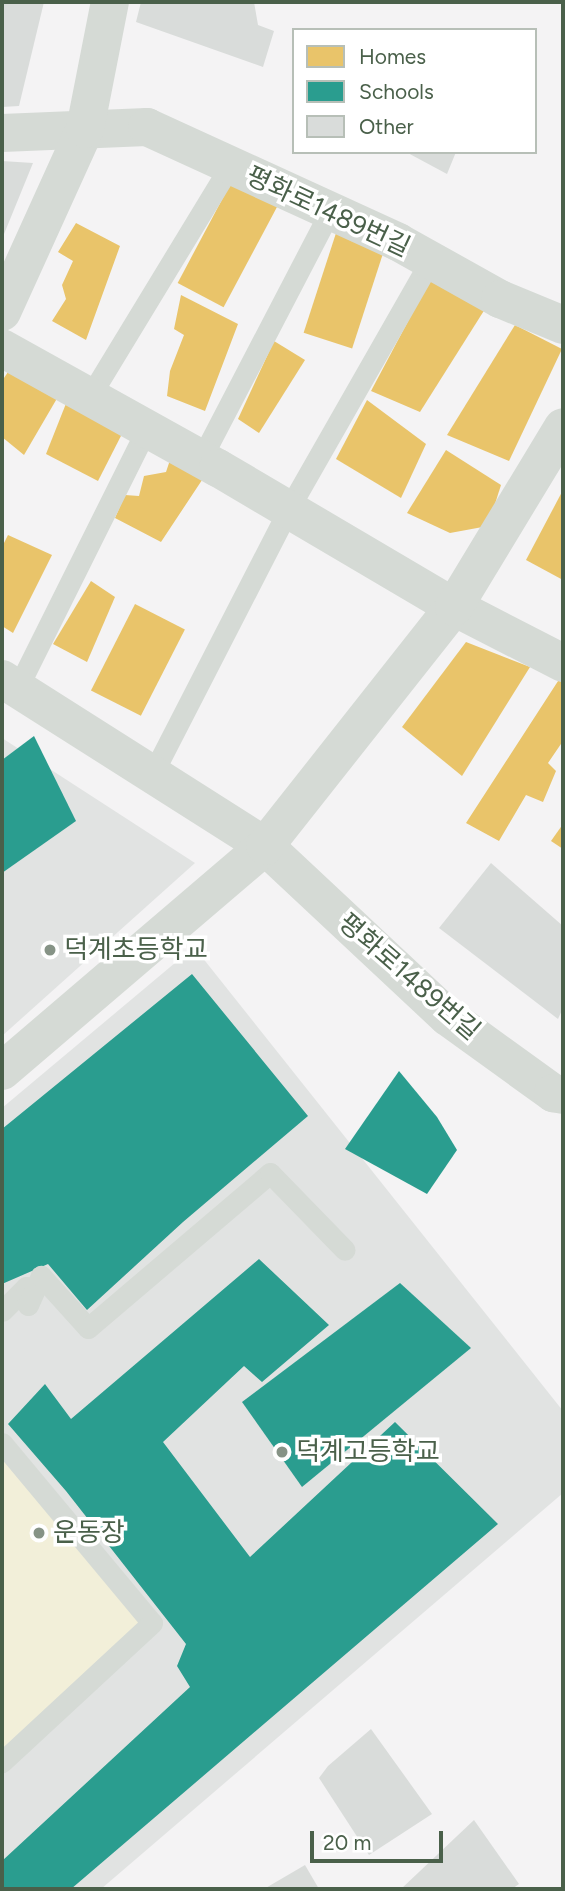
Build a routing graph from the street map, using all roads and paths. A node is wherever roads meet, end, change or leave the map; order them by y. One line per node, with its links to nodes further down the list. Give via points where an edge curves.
1 (110, 2): 2 (street)
2 (85, 129): 3 (street, 평화로1489번길); 4 (street, 평화로1489번길, via 147,127); 7 (street)
3 (2, 133)
4 (230, 166): 5 (street, 평화로1489번길); 10 (lane)
5 (330, 211): 6 (street, 평화로1489번길); 13 (lane)
6 (430, 261): 8 (street, 평화로1489번길, via 500,299); 14 (lane)
7 (2, 312)
8 (563, 325)
9 (2, 348): 10 (street)
10 (90, 396): 12 (street)
11 (563, 427): 15 (street)
12 (147, 428): 13 (street); 17 (lane)
13 (201, 458): 14 (street)
14 (288, 510): 15 (street); 18 (lane)
15 (454, 607): 16 (street); 19 (street)
16 (563, 663)
17 (9, 684): 18 (street, 평화로1489번길)
18 (153, 773): 19 (street, 평화로1489번길)
19 (265, 846): 20 (street); 21 (street, 평화로1489번길, via 448,1017 553,1093)
20 (2, 1071)
21 (563, 1095)
22 (345, 1250): 23 (lane, via 270,1173 88,1328 41,1276 28,1305 26,1287)
23 (2, 1311)
24 (2, 1443): 25 (lane, via 152,1623)
25 (2, 1762)

